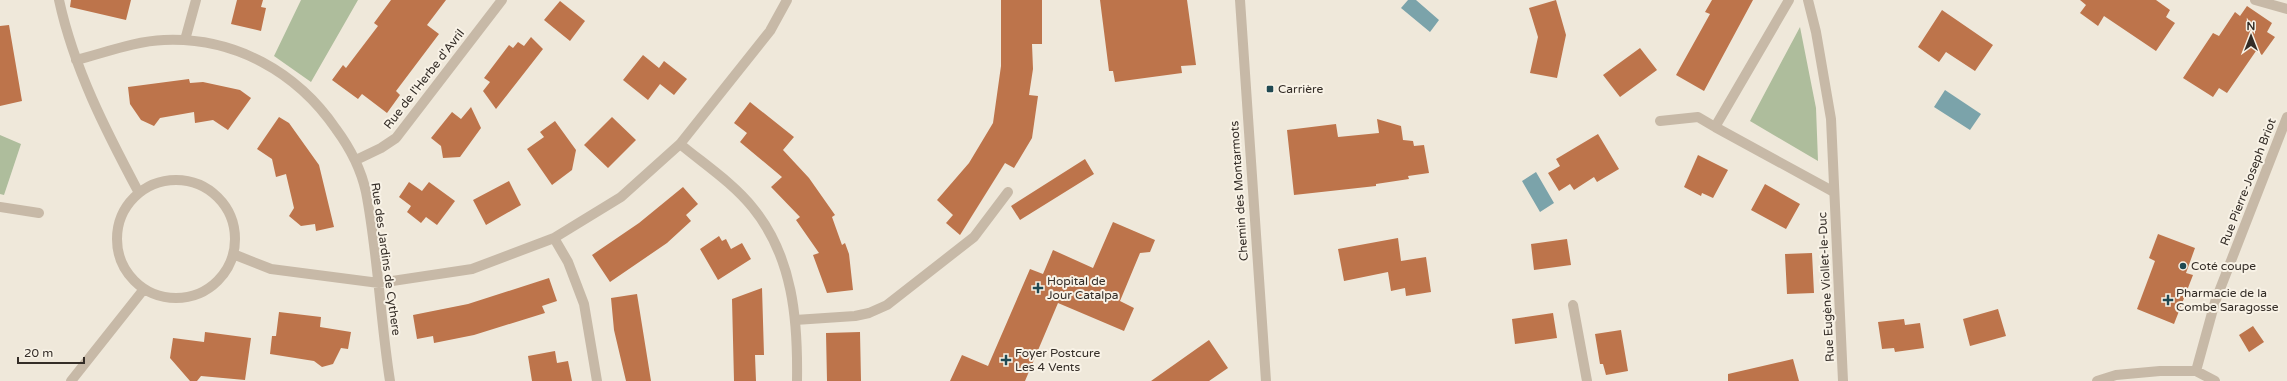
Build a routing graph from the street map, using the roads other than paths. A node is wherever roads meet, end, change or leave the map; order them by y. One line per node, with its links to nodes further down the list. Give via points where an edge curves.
1 (59, 0): 11 (street)
2 (196, 0): 10 (street)
3 (502, 0): 16 (street, Rue de l'Herbe d'Avril, via 396,138)
4 (787, 0): 15 (street, via 770,31)
5 (1240, 0): 33 (street, Chemin des Montarmots)
6 (1789, 0): 14 (street)
7 (1808, 0): 18 (street, Rue Eugène Viollet-le-Duc, via 1831,120)
8 (2255, 0): 9 (street)
9 (2287, 9)
10 (185, 40): 11 (street, Rue des Jardins de Cythere, via 147,42); 16 (street, Rue des Jardins de Cythere, via 219,46 252,56 287,76 320,106)
11 (76, 60): 19 (street, via 99,119)
12 (2287, 117): 28 (street, Rue Pierre-Joseph Briot, via 2215,302)
13 (1660, 121): 14 (street, via 1698,117)
14 (1715, 127): 18 (street)
15 (680, 144): 22 (street, via 621,197); 27 (street, via 752,207 774,238 787,273)
16 (356, 160): 24 (street, Rue des Jardins de Cythere, via 366,191)
17 (1008, 192): 27 (street, via 974,237 887,305 855,316)
18 (1834, 192): 35 (street, Rue Eugène Viollet-le-Duc)
19 (139, 193): 23 (street, via 156,183 175,180 195,183 212,192 224,205 232,220); 25 (street, via 126,207 119,224 117,242 121,261 130,277)
20 (0, 207): 21 (street)
21 (39, 213)
22 (554, 238): 24 (street, via 472,269); 31 (street, via 568,262 584,304)
23 (234, 254): 24 (street, via 271,269); 25 (street, via 214,285 198,294 180,298 161,297)
24 (379, 283): 30 (street, Rue des Jardins de Cythere)
25 (144, 289): 29 (street)
26 (1573, 305): 34 (street)
27 (795, 320): 32 (street)
28 (2196, 371): 36 (street, via 2145,372 2116,375); 37 (street)
29 (71, 381)
30 (390, 381)
31 (597, 381)
32 (797, 381)
33 (1266, 381)
34 (1587, 381)
35 (1844, 381)
36 (2097, 381)
37 (2215, 381)

